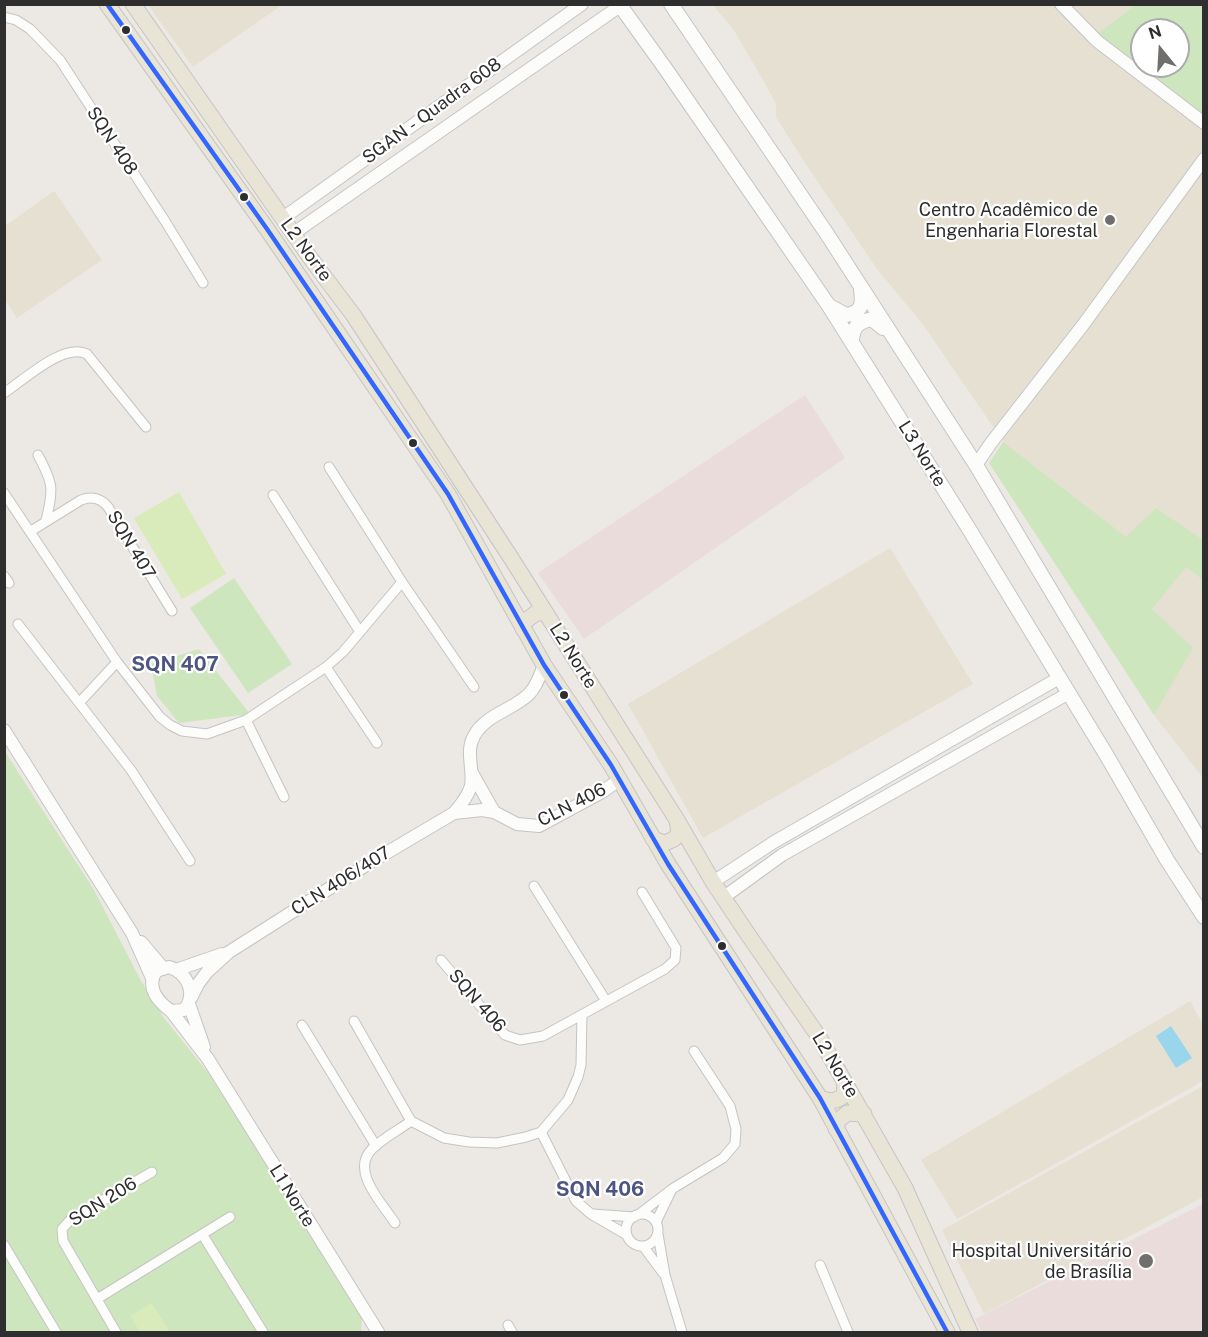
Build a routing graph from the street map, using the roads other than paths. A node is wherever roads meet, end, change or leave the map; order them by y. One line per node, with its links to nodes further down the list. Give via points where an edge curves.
1 (106, 4): 30 (main road, L2 Norte, via 267,229 448,494)
2 (133, 4): 10 (main road, L2 Norte)
3 (582, 4): 10 (street, SGAN - Quadra 608)
4 (671, 4): 13 (main road)
5 (1061, 4): 8 (street, via 1097,41)
6 (619, 5): 11 (street); 14 (main road, L3 Norte)
7 (4, 17): 12 (street, SQN 408, via 30,29 60,60)
8 (1203, 123)
9 (1203, 159): 20 (street)
10 (283, 218): 11 (main road, L2 Norte)
11 (294, 233): 28 (main road, L2 Norte, via 354,316)
12 (202, 283)
13 (861, 287): 14 (main road, via 862,304 858,311 843,314); 16 (main road)
14 (829, 306): 15 (main road, L3 Norte)
15 (852, 343): 16 (main road, via 855,327 872,319); 35 (main road, L3 Norte)
16 (896, 344): 20 (main road)
17 (4, 393): 18 (street, via 62,354 81,351)
18 (146, 427)
19 (38, 455): 24 (street, via 52,489)
20 (976, 465): 49 (main road)
21 (329, 467): 26 (street)
22 (4, 493): 25 (street)
23 (273, 495): 31 (street)
24 (46, 520): 25 (street, SQN 407); 27 (street, SQN 407, via 84,499 94,498 106,504)
25 (31, 531): 32 (street)
26 (402, 582): 31 (street); 36 (street)
27 (172, 611)
28 (546, 613): 30 (main road, via 530,616); 47 (main road, L2 Norte)
29 (18, 624): 38 (street)
30 (523, 629): 33 (main road, L2 Norte)
31 (360, 632): 34 (street)
32 (117, 662): 38 (street); 39 (street, via 160,717 176,729 207,734)
33 (543, 665): 42 (street, via 528,695 487,721 475,734 469,759); 43 (main road, L2 Norte)
34 (326, 667): 39 (street); 41 (street)
35 (1059, 678): 37 (main road, L3 Norte); 51 (street, via 774,842)
36 (474, 687)
37 (1069, 693): 54 (street, via 782,855); 55 (main road, L3 Norte)
38 (80, 703): 50 (street, via 131,770)
39 (246, 720): 44 (street)
40 (4, 730): 56 (street)
41 (377, 743)
42 (472, 772): 45 (street); 46 (street, via 471,786)
43 (619, 780): 45 (street, CLN 406, via 539,826 517,824); 48 (main road, L2 Norte)
44 (284, 797)
45 (494, 812): 46 (street, CLN 406, via 473,809)
46 (454, 813): 57 (street, CLN 406/407)
47 (677, 820): 48 (main road, via 679,833 674,839 665,843); 51 (main road, L2 Norte)
48 (653, 838): 71 (main road, L2 Norte)
49 (1203, 847)
50 (190, 861)
51 (713, 882): 54 (main road, L2 Norte)
52 (534, 886): 63 (street)
53 (642, 892): 63 (street, SQN 406, via 673,942 677,956 665,969)
54 (724, 897): 70 (main road, L2 Norte, via 819,1037)
55 (1203, 917)
56 (132, 933): 59 (street); 61 (street)
57 (229, 952): 60 (street, CLN 406/407); 62 (street, CLN 406/407, via 207,972)
58 (441, 960): 65 (street, SQN 406, via 512,1039 543,1036)
59 (163, 968): 60 (street); 61 (street)
60 (176, 970): 62 (street, via 186,979)
61 (152, 978): 64 (street, via 156,996)
62 (190, 1001): 64 (street, via 184,1010); 69 (street, L1 Norte)
63 (606, 1001): 65 (street, SQN 406)
64 (171, 1011): 69 (street, L1 Norte)
65 (582, 1015): 75 (street, via 578,1077 561,1109)
66 (354, 1021): 73 (street)
67 (302, 1025): 76 (street)
68 (694, 1052): 78 (street, via 730,1106 736,1139 723,1158)
69 (208, 1059): 92 (street, L1 Norte)
70 (845, 1083): 71 (main road, via 841,1098 833,1102); 72 (main road, L2 Norte)
71 (820, 1098): 74 (main road, L2 Norte)
72 (864, 1114): 74 (main road, via 848,1113 838,1121); 101 (main road, L2 Norte, via 904,1188)
73 (411, 1121): 75 (street, via 444,1138 469,1142 512,1141); 76 (street)
74 (836, 1130): 100 (main road, L2 Norte)
75 (541, 1131): 79 (street, via 576,1201)
76 (376, 1146): 83 (street, via 364,1160 365,1174)
77 (152, 1172): 91 (street, SQN 206, via 72,1218 62,1229 63,1241)
78 (672, 1189): 80 (street); 82 (street)
79 (591, 1214): 80 (street); 86 (street)
80 (636, 1216): 82 (street, via 651,1217); 86 (street)
81 (230, 1217): 84 (street)
82 (656, 1222): 85 (street)
83 (395, 1223)
84 (202, 1234): 91 (street); 95 (street)
85 (658, 1234): 88 (street, via 650,1245); 90 (street)
86 (627, 1235): 88 (street, via 636,1245)
87 (4, 1245): 93 (street)
88 (643, 1246): 90 (street)
89 (820, 1265): 99 (street)
90 (665, 1275): 98 (street)
91 (97, 1299): 94 (street, SQN 206)
92 (366, 1316): 96 (street); 97 (street, L1 Norte)
93 (57, 1332)
94 (116, 1332)
95 (263, 1332)
96 (364, 1332)
97 (378, 1332)
98 (682, 1332)
99 (848, 1332)
100 (947, 1332)
101 (970, 1332)

